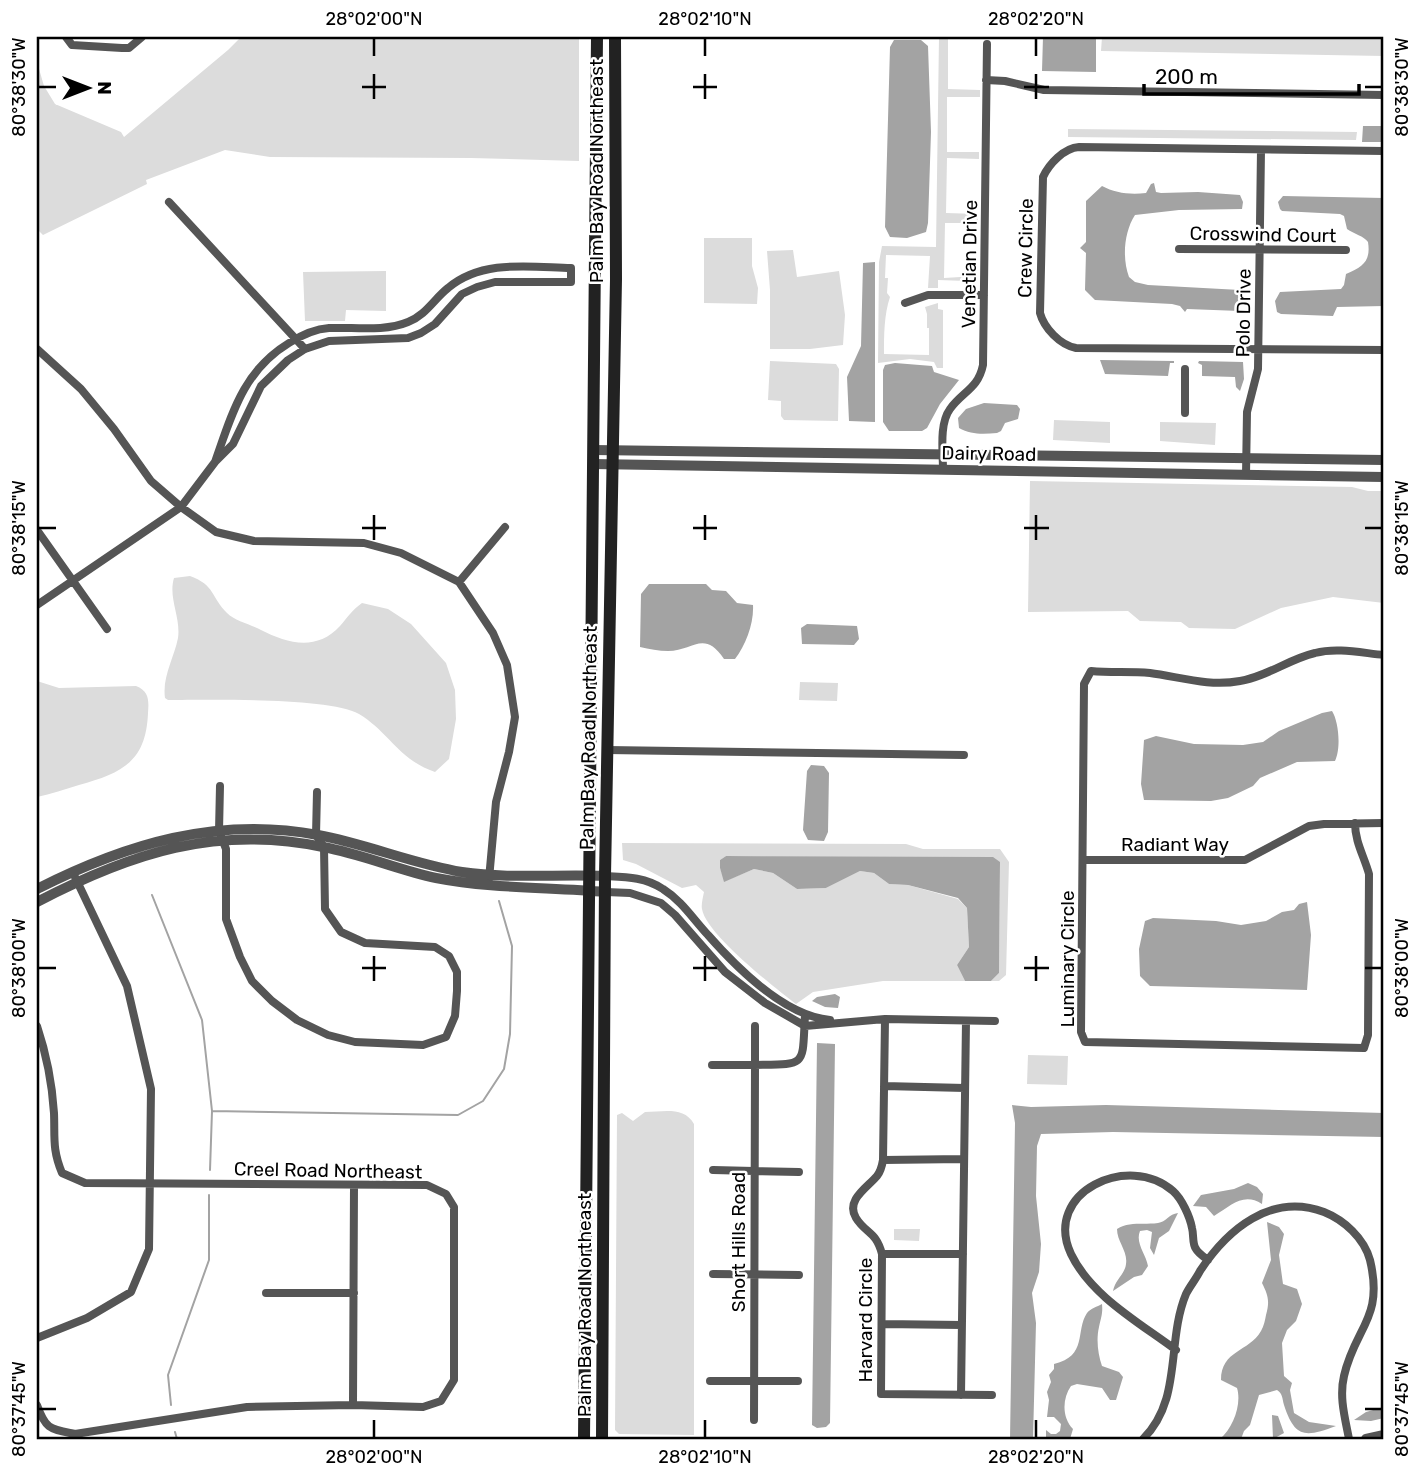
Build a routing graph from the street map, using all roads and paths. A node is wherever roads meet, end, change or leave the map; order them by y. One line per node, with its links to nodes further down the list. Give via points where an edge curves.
1 (66, 37): 2 (street, via 72,45 93,47 129,47)
2 (142, 37)
3 (597, 37): 23 (main road, Palm Bay Road Northeast)
4 (615, 37): 24 (main road, Palm Bay Road Northeast)
5 (987, 44): 6 (street, Venetian Drive)
6 (986, 80): 7 (street, via 1044,90); 14 (street, Venetian Drive)
7 (1384, 95)
8 (1261, 150): 9 (street, Crew Circle); 12 (street, Polo Drive); 17 (street, Crew Circle, via 1067,149 1043,177 1040,313 1056,337 1076,348)
9 (1384, 151)
10 (169, 202): 16 (street)
11 (1179, 248): 12 (street, Crosswind Court)
12 (1259, 250): 13 (street, Crosswind Court); 17 (street, Polo Drive)
13 (1346, 250)
14 (984, 295): 15 (street, via 928,295); 27 (street, Venetian Drive, via 980,380 950,409 944,421)
15 (905, 303)
16 (297, 338): 19 (street); 19 (street, via 324,328 396,327 423,313 447,288 487,268 571,268 571,282 511,281 477,287 463,294 435,324 408,338 330,341); 30 (street, via 271,354 254,373 235,405)
17 (1258, 348): 20 (street, Crew Circle); 28 (street, Polo Drive, via 1258,369 1247,412)
18 (37, 349): 38 (street, via 81,390 151,481)
19 (305, 349): 30 (street, via 261,386 233,444)
20 (1384, 350)
21 (1185, 369): 22 (street)
22 (1185, 412)
23 (593, 450): 24 (street, Dairy Road); 31 (main road, Palm Bay Road Northeast)
24 (613, 450): 25 (street, Dairy Road); 32 (main road, Palm Bay Road Northeast)
25 (825, 452): 26 (street, Dairy Road); 33 (street)
26 (844, 452): 27 (street, Dairy Road); 34 (street)
27 (943, 453): 28 (street, Dairy Road); 35 (street, Venetian Drive)
28 (1246, 458): 29 (street, Dairy Road); 36 (street, Polo Drive)
29 (1384, 460)
30 (215, 462): 38 (street)
31 (593, 464): 32 (street, Dairy Road); 46 (main road, Palm Bay Road Northeast)
32 (612, 465): 33 (street, Dairy Road); 47 (main road, Palm Bay Road Northeast)
33 (843, 468): 34 (street, Dairy Road)
34 (861, 469): 35 (street, Dairy Road)
35 (943, 470): 36 (street, Dairy Road)
36 (1246, 475): 37 (street, Dairy Road)
37 (1384, 477)
38 (181, 507): 41 (street); 42 (street, via 216,532 254,541 364,543 401,553)
39 (505, 527): 42 (street)
40 (37, 530): 41 (street)
41 (72, 582): 43 (street); 44 (street)
42 (458, 582): 60 (street, via 493,633 507,665 514,717 496,802)
43 (37, 606)
44 (107, 629)
45 (1384, 655): 56 (street, Luminary Circle, via 1329,650 1229,683 1091,670 1084,684)
46 (590, 735): 47 (main road); 57 (main road, Palm Bay Road Northeast)
47 (607, 750): 48 (street); 59 (main road, Palm Bay Road Northeast)
48 (964, 755)
49 (220, 786): 54 (street)
50 (317, 792): 53 (street)
51 (1355, 823): 52 (street, Radiant Way); 56 (street, Radiant Way, via 1309,826 1245,860); 56 (street, Luminary Circle, via 1369,874 1368,1035 1364,1048 1085,1042 1080,1032)
52 (1384, 823)
53 (316, 835): 54 (street, via 261,829); 55 (street); 60 (street)
54 (221, 836): 55 (street); 55 (street, via 226,849 226,919 253,981 272,1001 297,1020 355,1042 423,1045 446,1037 455,1016 457,991 457,972 449,956 435,947 365,943 341,932 325,909); 58 (street, via 171,837 131,848)
55 (324, 847): 60 (street, via 434,878)
56 (1083, 860)
57 (589, 875): 59 (street); 60 (street); 62 (main road, Palm Bay Road Northeast)
58 (75, 876): 61 (street); 64 (street); 86 (street, via 127,986 151,1089)
59 (606, 876): 63 (main road, Palm Bay Road Northeast); 65 (street, via 641,879 662,888 683,904 736,964)
60 (489, 880): 62 (street)
61 (37, 889)
62 (589, 890): 63 (street); 75 (main road, Palm Bay Road Northeast)
63 (606, 892): 72 (street, via 631,893 661,903 725,972); 78 (main road, Palm Bay Road Northeast)
64 (37, 902)
65 (805, 1015): 69 (street); 72 (street)
66 (885, 1019): 67 (street); 69 (street); 76 (street)
67 (966, 1021): 68 (street); 77 (street)
68 (995, 1021)
69 (853, 1023): 72 (street)
70 (37, 1026): 86 (street, Creel Road Northeast, via 49,1060 54,1154 62,1172 85,1183)
71 (755, 1026): 73 (street, Short Hills Road)
72 (805, 1026): 73 (street, via 800,1060)
73 (755, 1065): 74 (street); 84 (street, Short Hills Road)
74 (712, 1066)
75 (587, 1085): 78 (main road); 79 (main road, Palm Bay Road Northeast)
76 (884, 1086): 77 (street); 82 (street)
77 (965, 1088): 81 (street)
78 (604, 1108): 80 (main road, Palm Bay Road Northeast)
79 (587, 1115): 80 (main road, via 592,1115); 94 (main road, Palm Bay Road Northeast)
80 (604, 1132): 97 (main road, Palm Bay Road Northeast)
81 (964, 1159): 82 (street); 89 (street)
82 (883, 1160): 88 (street, Harvard Circle, via 880,1174 858,1194 853,1207 856,1217 878,1240)
83 (713, 1170): 84 (street)
84 (754, 1171): 85 (street); 92 (street, Short Hills Road)
85 (799, 1172)
86 (151, 1183): 87 (street, Creel Road Northeast); 101 (street, via 149,1249 131,1292 87,1318)
87 (354, 1185): 96 (street); 110 (street, Creel Road Northeast, via 427,1185 446,1194 454,1207 454,1380 441,1401 423,1407)
88 (882, 1254): 89 (street); 99 (street, Harvard Circle)
89 (963, 1254): 100 (street)
90 (1208, 1260): 103 (street, via 1187,1293); 103 (street, via 1195,1248 1185,1209 1173,1191 1154,1181 1133,1176 1111,1178 1090,1185 1073,1202 1066,1224 1069,1251 1081,1272 1107,1298); 116 (street, via 1238,1226 1265,1212 1294,1206 1321,1211 1358,1236 1369,1256 1375,1286 1371,1314 1344,1376 1342,1399)
91 (713, 1274): 92 (street)
92 (754, 1275): 93 (street); 105 (street, Short Hills Road)
93 (799, 1275)
94 (586, 1285): 97 (main road); 98 (main road, Palm Bay Road Northeast)
95 (266, 1293): 96 (street)
96 (354, 1293): 110 (street)
97 (603, 1307): 102 (main road, Palm Bay Road Northeast)
98 (585, 1323): 102 (main road); 113 (main road, Palm Bay Road Northeast)
99 (881, 1324): 100 (street); 107 (street, Harvard Circle, via 881,1394)
100 (962, 1325): 107 (street)
101 (37, 1338)
102 (603, 1343): 114 (main road, Palm Bay Road Northeast)
103 (1176, 1350): 115 (street, via 1167,1400)
104 (710, 1381): 105 (street)
105 (754, 1381): 106 (street); 111 (street, Short Hills Road)
106 (798, 1381)
107 (961, 1395): 108 (street, Harvard Circle)
108 (992, 1395)
109 (37, 1405): 110 (street, Creel Road Northeast, via 44,1424 75,1434 247,1407)
110 (353, 1405)
111 (754, 1420)
112 (1384, 1435): 117 (street)
113 (584, 1439)
114 (602, 1439)
115 (1143, 1439)
116 (1349, 1439)
117 (1366, 1439)

